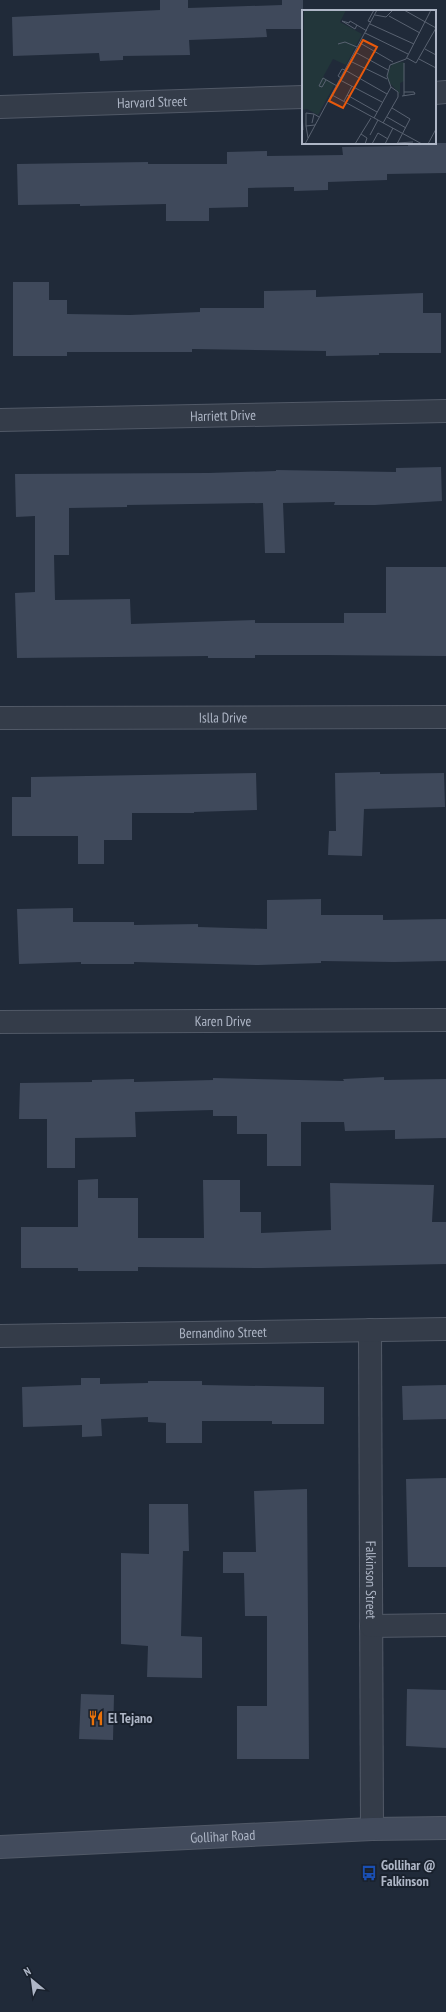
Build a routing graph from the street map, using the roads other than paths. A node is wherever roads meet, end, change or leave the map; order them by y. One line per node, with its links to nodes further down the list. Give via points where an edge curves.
1 (446, 92): 2 (street)
2 (436, 93)
3 (302, 97): 4 (street, Harvard Street)
4 (0, 107)
5 (446, 411): 6 (street, Harriett Drive)
6 (0, 420)
7 (446, 717): 8 (street, Islla Drive)
8 (0, 718)
9 (446, 1020): 10 (street, Karen Drive)
10 (0, 1022)
11 (446, 1329): 12 (street, Bernandino Street)
12 (370, 1330): 13 (street, Bernandino Street); 15 (street, Falkinson Street)
13 (0, 1336)
14 (446, 1625): 15 (street)
15 (371, 1626): 17 (street, Falkinson Street)
16 (446, 1828): 17 (main road, Gollihar Road)
17 (372, 1829): 18 (main road, Gollihar Road)
18 (0, 1847)

